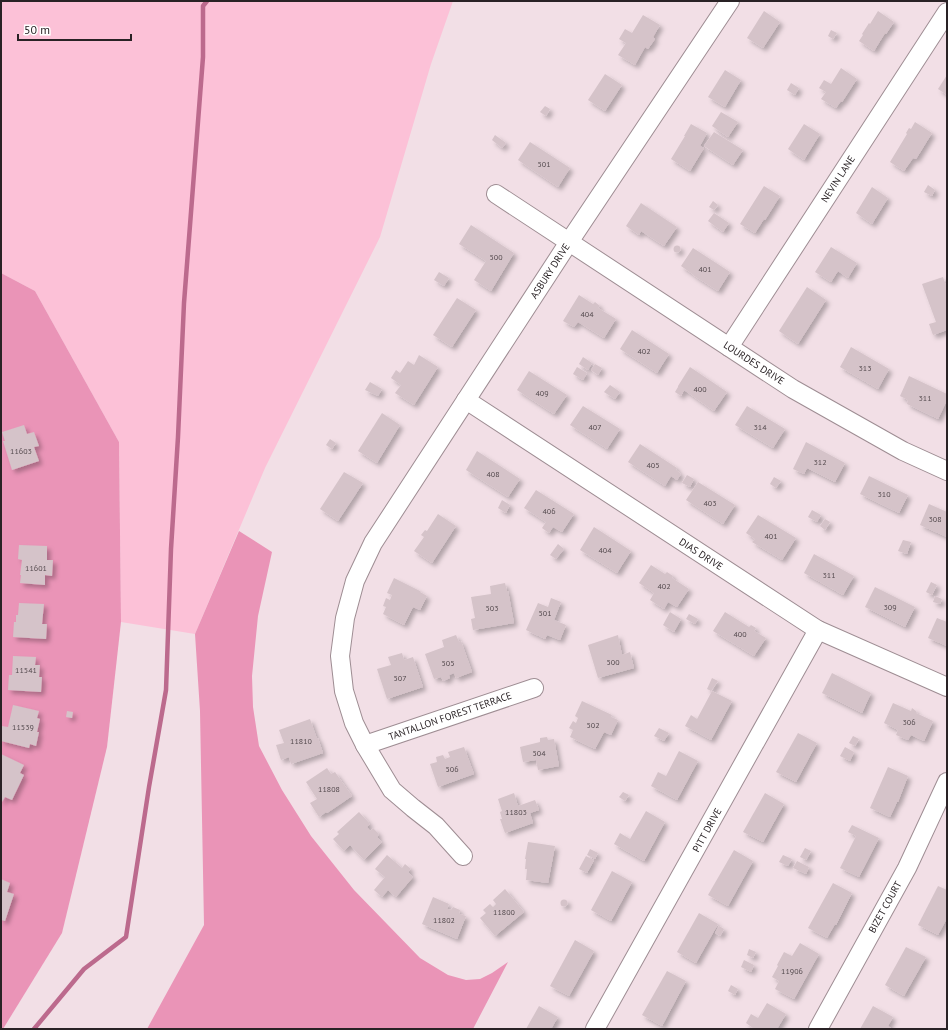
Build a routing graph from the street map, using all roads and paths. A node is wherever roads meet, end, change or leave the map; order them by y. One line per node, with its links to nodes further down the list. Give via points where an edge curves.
1 (730, 1): 4 (street, ASBURY DRIVE)
2 (946, 14): 5 (street, NEVIN LANE)
3 (496, 194): 4 (street, LOURDES DRIVE)
4 (568, 242): 5 (street, LOURDES DRIVE); 6 (street, ASBURY DRIVE)
5 (728, 347): 7 (street, LOURDES DRIVE, via 792,389 903,451)
6 (466, 400): 8 (street, DIAS DRIVE); 11 (street, ASBURY DRIVE, via 373,543 355,581 345,618 340,656 344,691)
7 (947, 471)
8 (818, 630): 9 (street, DIAS DRIVE); 14 (street, PITT DRIVE)
9 (947, 687)
10 (534, 688): 11 (street, TANTALLON FOREST TERRACE)
11 (365, 745): 13 (street, ASBURY DRIVE, via 392,790 436,826)
12 (947, 782): 15 (street, BIZET COURT, via 907,868)
13 (463, 856)
14 (595, 1029)
15 (818, 1029)

